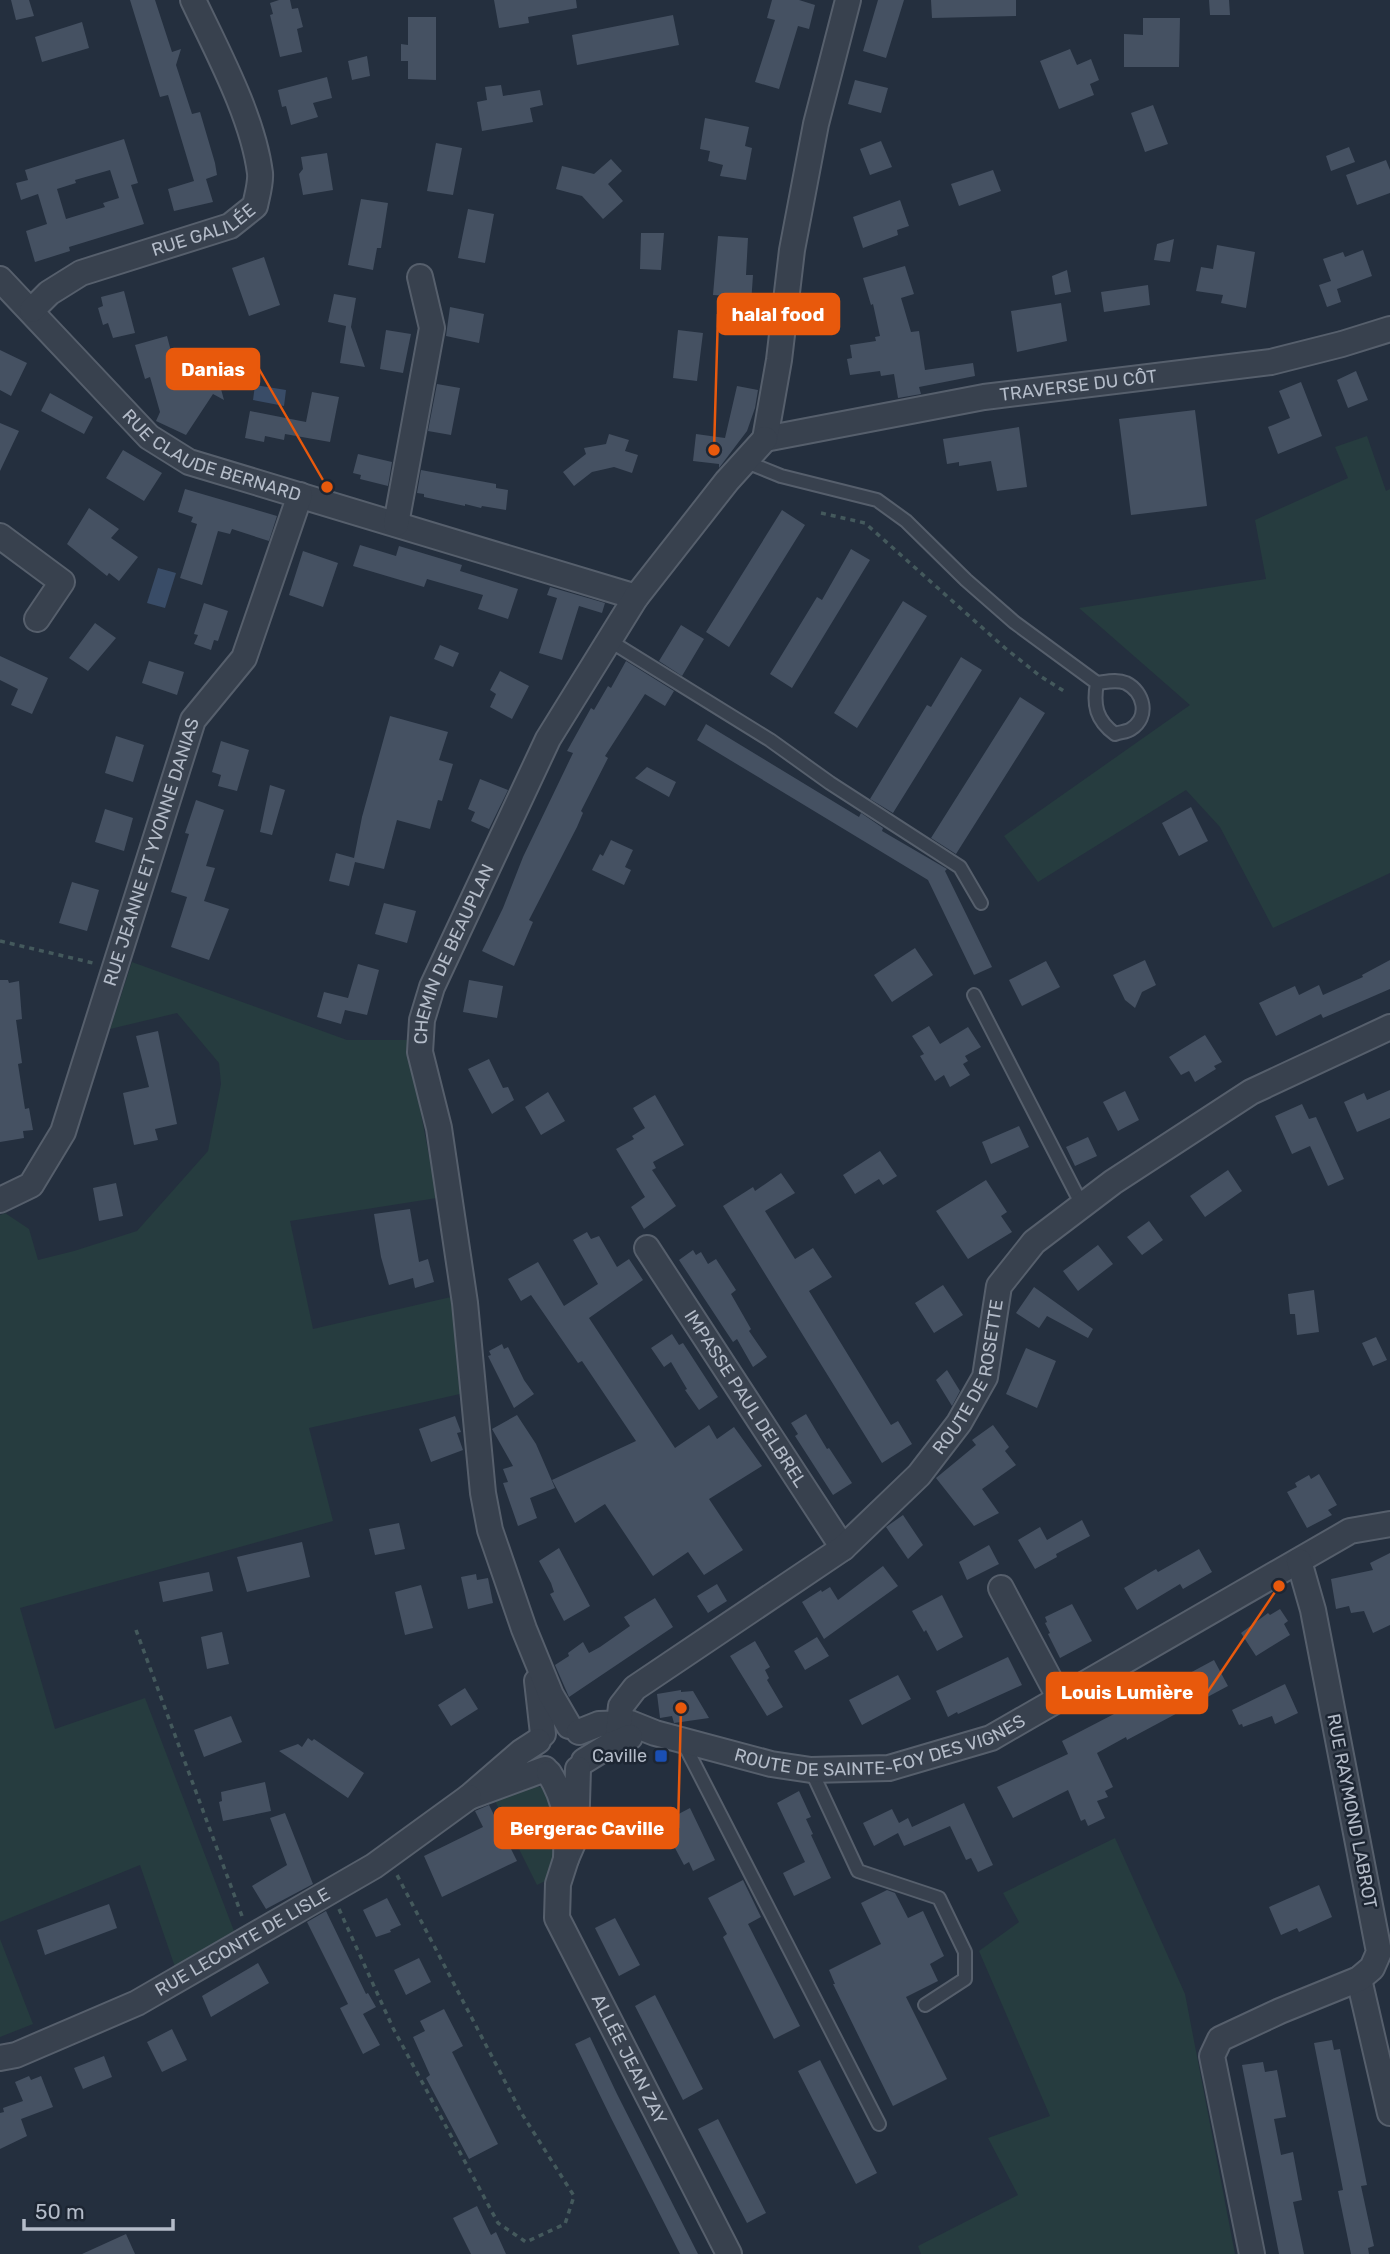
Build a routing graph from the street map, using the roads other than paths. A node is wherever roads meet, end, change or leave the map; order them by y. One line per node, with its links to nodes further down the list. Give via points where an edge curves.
1 (193, 0): 5 (street, RUE GALILÉE, via 250,134 260,176 256,206 230,226 81,273)
2 (848, 0): 7 (street, via 816,124 792,250)
3 (420, 277): 10 (street, via 432,328)
4 (0, 279): 5 (street, RUE CLAUDE BERNARD)
5 (32, 310): 9 (street, RUE CLAUDE BERNARD, via 149,437 189,462)
6 (1390, 329): 7 (street, TRAVERSE DU CÔT, via 1271,362 984,397)
7 (765, 439): 8 (street, CHEMIN DE BEAUPLAN)
8 (744, 461): 12 (street, CHEMIN DE BEAUPLAN); 15 (lane, via 781,476 877,500 906,521 1014,622)
9 (300, 495): 10 (street, RUE CLAUDE BERNARD); 19 (street, RUE JEANNE ET YVONNE DANIAS, via 244,658 193,720 64,1132 30,1185)
10 (396, 524): 12 (street, RUE CLAUDE BERNARD)
11 (0, 536): 13 (street, via 62,582)
12 (636, 597): 14 (street, CHEMIN DE BEAUPLAN)
13 (37, 619)
14 (610, 641): 16 (lane, via 770,740 960,867); 26 (street, CHEMIN DE BEAUPLAN, via 548,738 432,987 422,1020 420,1052 439,1128 465,1303 483,1493 490,1530)
15 (1097, 683): 15 (lane, via 1116,681 1139,694 1144,707 1141,720 1130,730 1115,733 1103,725 1094,703)
16 (981, 903)
17 (974, 996): 20 (lane)
18 (1390, 1027): 20 (street, ROUTE DE ROSETTE, via 1251,1092)
19 (0, 1200)
20 (1082, 1205): 23 (street, ROUTE DE ROSETTE, via 1034,1242 999,1286 985,1377 959,1423 919,1475)
21 (647, 1248): 23 (street, IMPASSE PAUL DELBREL)
22 (1390, 1524): 24 (street, ROUTE DE SAINTE-FOY DES VIGNES, via 1350,1531)
23 (843, 1548): 29 (street, ROUTE DE ROSETTE, via 635,1688 621,1706)
24 (1299, 1561): 27 (street, ROUTE DE SAINTE-FOY DES VIGNES); 37 (street, RUE RAYMOND LABROT, via 1313,1610 1380,1952 1373,1968)
25 (1001, 1588): 27 (street)
26 (524, 1629): 28 (street, CHEMIN DE BEAUPLAN, via 551,1695); 30 (street, CHEMIN DE BEAUPLAN, via 540,1690)
27 (1060, 1699): 33 (street, ROUTE DE SAINTE-FOY DES VIGNES, via 991,1738 889,1768)
28 (574, 1729): 29 (street, ROUTE DE SAINTE-FOY DES VIGNES, via 599,1724); 30 (street, via 556,1725); 32 (street, via 586,1742 587,1754)
29 (617, 1733): 31 (street, ROUTE DE SAINTE-FOY DES VIGNES, via 630,1723); 32 (street)
30 (540, 1737): 34 (street, via 536,1753); 35 (street, RUE LECONTE DE LISLE)
31 (682, 1740): 33 (street, ROUTE DE SAINTE-FOY DES VIGNES); 41 (lane)
32 (581, 1765): 34 (street, via 573,1774); 36 (street, ALLÉE JEAN ZAY, via 576,1836)
33 (811, 1770): 38 (lane, via 858,1871 939,1898 965,1952 965,1979)
34 (547, 1771): 35 (street, RUE LECONTE DE LISLE); 36 (street, ALLÉE JEAN ZAY, via 558,1787 567,1818)
35 (468, 1797): 39 (street, RUE LECONTE DE LISLE, via 387,1857 137,2003)
36 (566, 1859): 42 (street, ALLÉE JEAN ZAY, via 558,1884 557,1918)
37 (1359, 1979): 40 (street); 43 (street, RUE RAYMOND LABROT, via 1220,2039 1212,2056)
38 (925, 2006)
39 (0, 2058)
40 (1390, 2113)
41 (879, 2124)
42 (729, 2254)
43 (1252, 2254)

